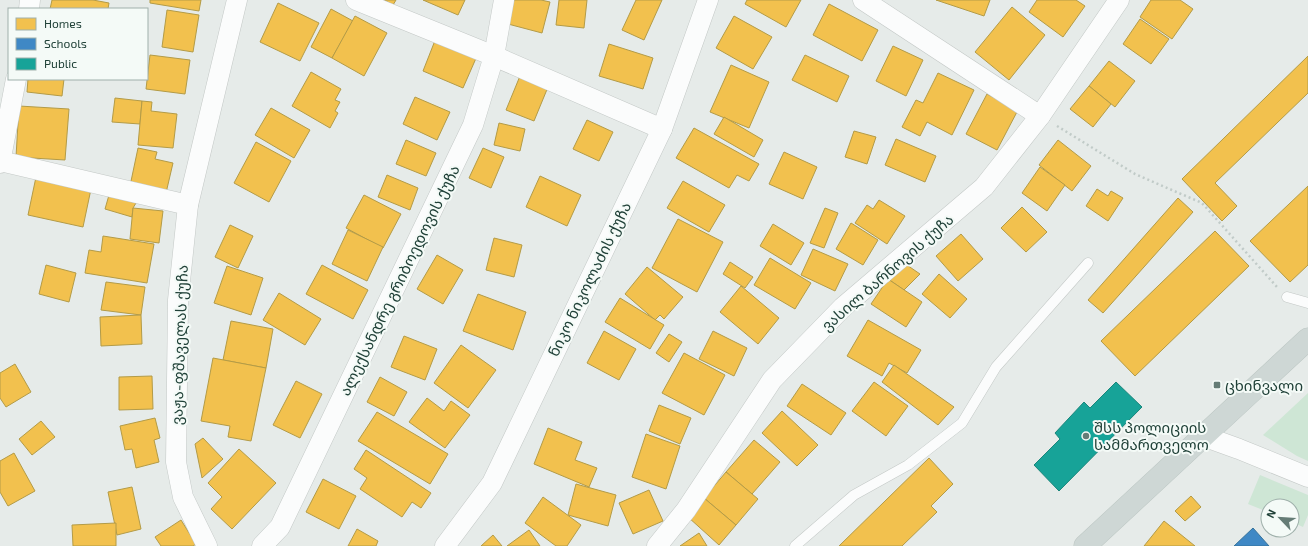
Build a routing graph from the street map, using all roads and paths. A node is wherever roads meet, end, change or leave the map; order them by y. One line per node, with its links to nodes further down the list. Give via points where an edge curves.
1 (237, 0): 12 (street, ვაჟა-ფშაველას ქუჩა)
2 (356, 0): 7 (street)
3 (504, 0): 7 (street, ალექსანდრე გრიბოედოვის ქუჩა)
4 (708, 0): 10 (street, ნიკო ნიკოლაძის ქუჩა)
5 (864, 0): 9 (street)
6 (1119, 0): 9 (street, ვასილ ბარნოვის ქუჩა)
7 (494, 56): 10 (street); 20 (street, ალექსანდრე გრიბოედოვის ქუჩა, via 473,125 280,526)
8 (16, 80): 11 (street)
9 (1040, 116): 14 (path, via 1135,174 1202,203); 22 (street, ვასილ ბარნოვის ქუჩა, via 984,187 843,307 772,380 686,510)
10 (662, 129): 21 (street, ნიკო ნიკოლაძის ქუჩა, via 492,483)
11 (0, 162): 12 (street)
12 (188, 205): 19 (street, ვაჟა-ფშაველას ქუჩა, via 178,300 176,462 183,497)
13 (1088, 263): 23 (lane, via 996,367 962,423 908,465 854,495)
14 (1287, 297): 15 (lane)
15 (1308, 303)
16 (1308, 339): 17 (main road)
17 (1203, 436): 18 (street); 24 (main road)
18 (1308, 476)
19 (207, 546)
20 (262, 546)
21 (445, 546)
22 (656, 546)
23 (795, 546)
24 (1085, 546)

